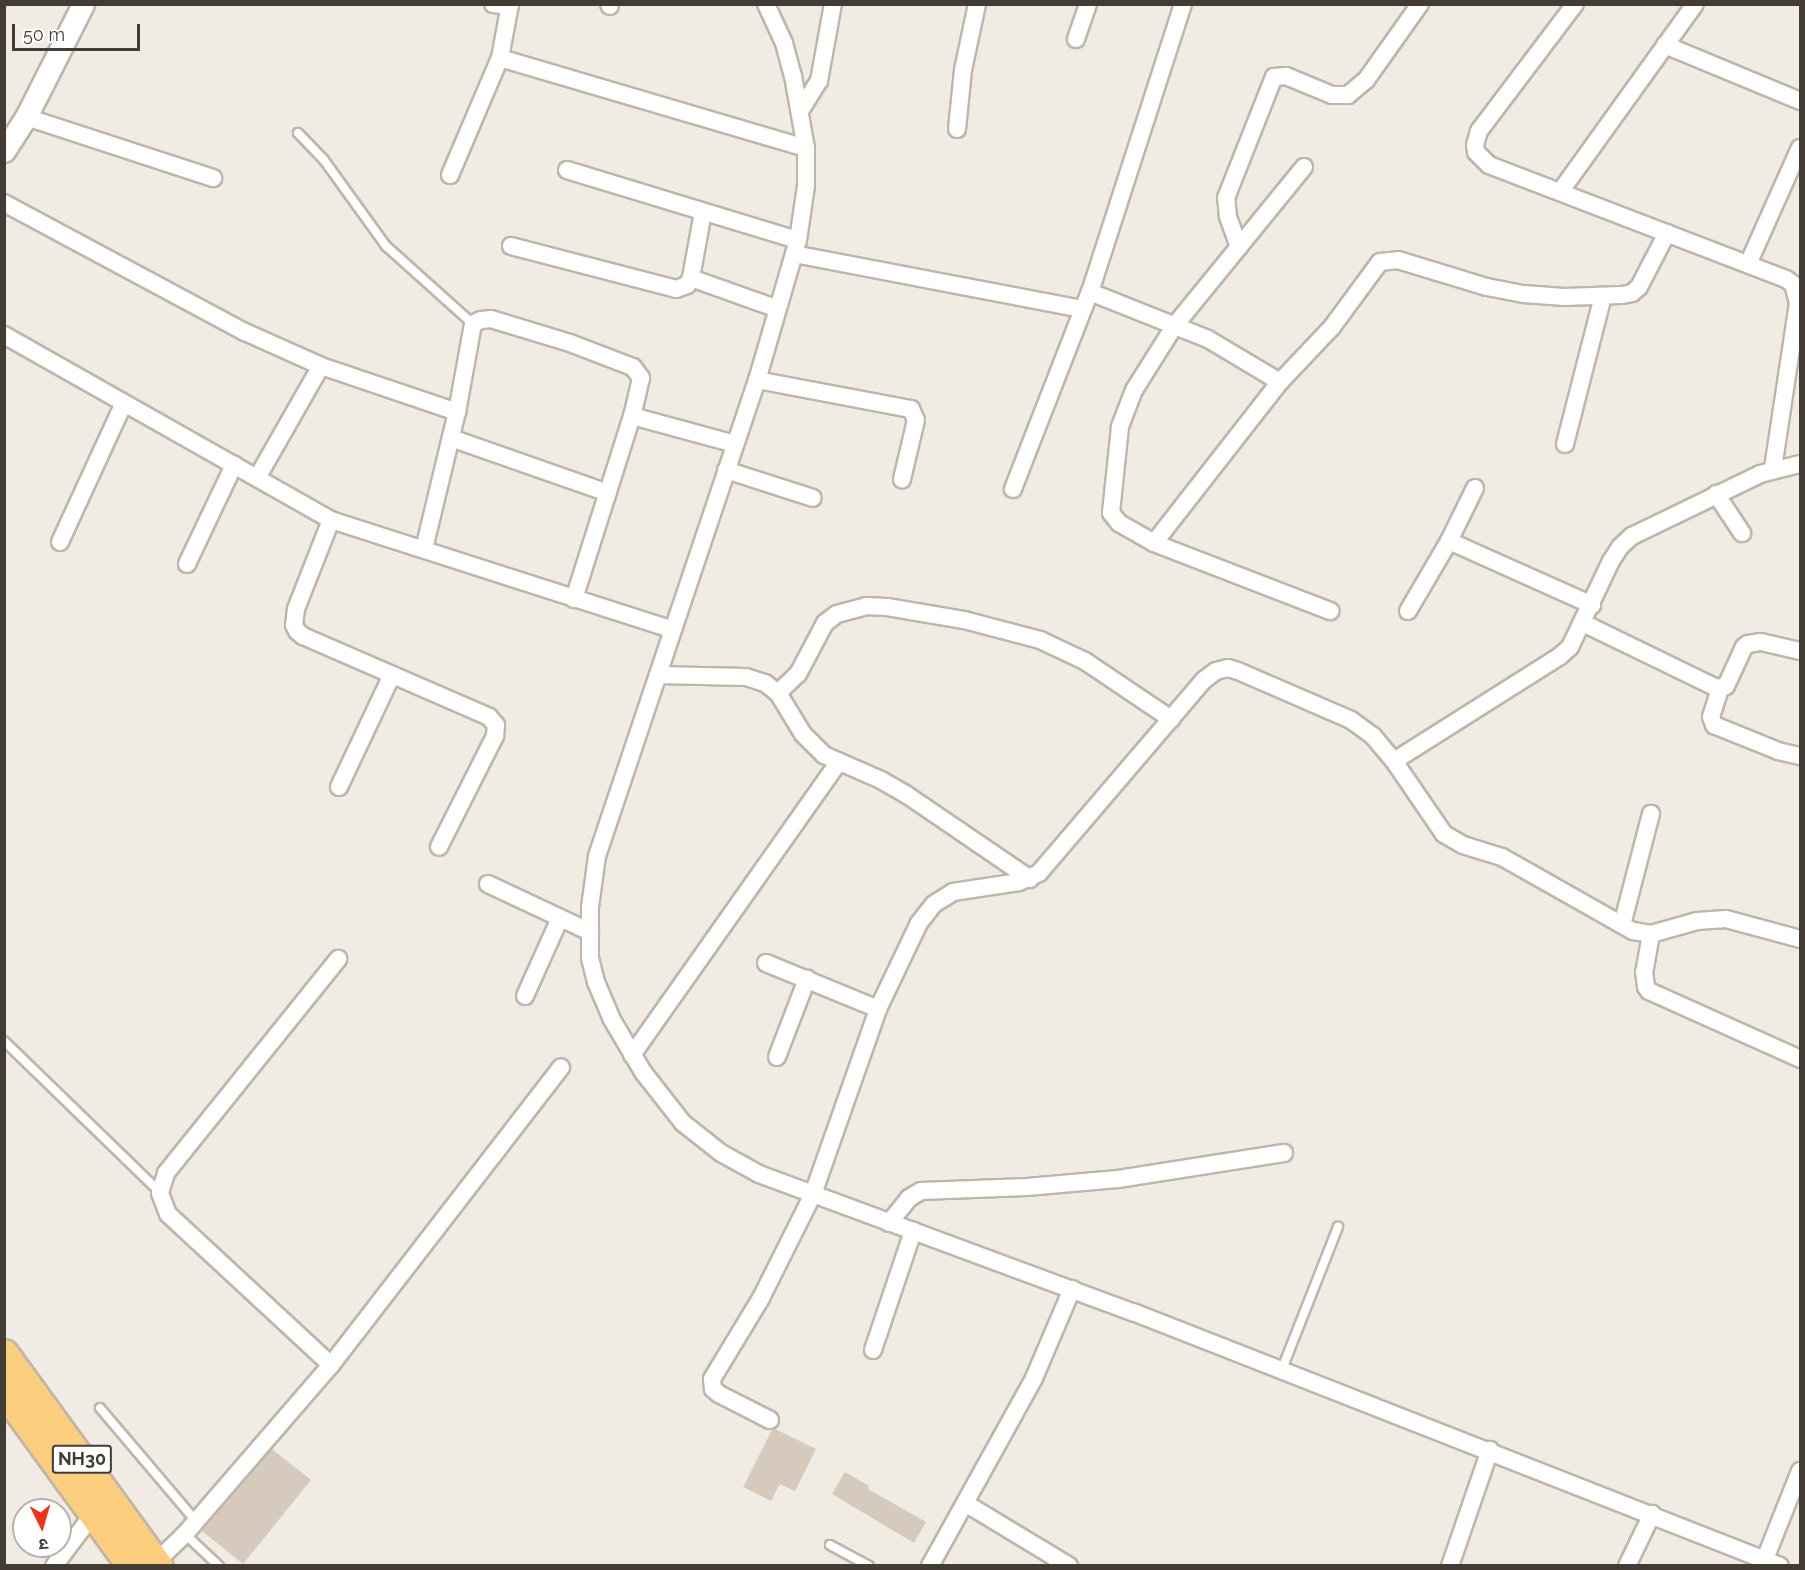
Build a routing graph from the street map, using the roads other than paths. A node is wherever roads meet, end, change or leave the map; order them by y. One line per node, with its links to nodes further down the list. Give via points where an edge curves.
1 (83, 4): 17 (street)
2 (493, 4): 10 (street)
3 (766, 4): 16 (street, via 784,43)
4 (832, 4): 16 (street, via 819,81)
5 (976, 4): 18 (street)
6 (1088, 4): 12 (street)
7 (1183, 4): 36 (street)
8 (1575, 4): 27 (street, via 1479,131 1475,145 1481,160 1489,165)
9 (1695, 4): 13 (street)
10 (510, 5): 14 (street)
11 (1413, 6): 33 (street, via 1366,80 1348,95 1332,95 1281,74 1274,77 1226,198)
12 (1076, 39)
13 (1665, 45): 15 (street); 27 (street)
14 (500, 58): 20 (street); 25 (street)
15 (1800, 101)
16 (800, 111): 20 (street)
17 (27, 117): 22 (street); 26 (street)
18 (957, 129)
19 (298, 133): 40 (lane, via 324,160 386,246)
20 (806, 148): 32 (street, via 806,186)
21 (1800, 148): 34 (street)
22 (4, 151)
23 (1304, 167): 33 (street)
24 (567, 170): 29 (street)
25 (450, 175)
26 (213, 178)
27 (1560, 192): 30 (street)
28 (4, 203): 43 (street, via 245,332)
29 (703, 212): 32 (street); 35 (street)
30 (1667, 233): 34 (street); 37 (street, via 1639,287 1632,293)
31 (511, 246): 35 (street, via 676,289 687,285)
32 (796, 247): 38 (street); 39 (street)
33 (1239, 247): 41 (street)
34 (1748, 264): 54 (street, via 1786,279 1793,284 1797,296)
35 (691, 278): 38 (street)
36 (1090, 292): 39 (street); 41 (street)
37 (1603, 296): 45 (street, via 1524,294 1386,260 1376,267 1332,327); 51 (street)
38 (778, 309): 44 (street)
39 (1083, 309): 59 (street)
40 (473, 324): 47 (street); 48 (street, via 491,319 633,367 641,378)
41 (1175, 325): 45 (street, via 1244,358); 67 (street, via 1123,414 1111,507 1113,518)
42 (4, 335): 46 (street)
43 (321, 366): 47 (street); 56 (street)
44 (757, 380): 50 (street); 57 (street, via 911,410 916,420)
45 (1280, 382): 67 (street)
46 (124, 403): 53 (street); 66 (street)
47 (457, 412): 49 (street)
48 (632, 416): 50 (street); 60 (street)
49 (450, 438): 60 (street); 68 (street)
50 (735, 444): 55 (street)
51 (1565, 444)
52 (1800, 464): 54 (street)
53 (234, 465): 56 (street); 69 (street)
54 (1773, 469): 61 (street)
55 (726, 470): 62 (street); 75 (street)
56 (257, 478): 63 (street)
57 (903, 479)
58 (1475, 488): 65 (street)
59 (1014, 489)
60 (608, 492): 70 (street)
61 (1716, 494): 64 (street); 71 (street, via 1626,541 1611,561)
62 (813, 498)
63 (332, 520): 68 (street); 77 (street, via 296,609 294,625 303,636)
64 (1742, 533)
65 (1449, 541): 71 (street); 73 (street)
66 (60, 542)
67 (1154, 543): 72 (street)
68 (423, 549): 70 (street)
69 (187, 564)
70 (574, 599): 75 (street)
71 (1592, 605): 74 (street)
72 (1330, 611)
73 (1408, 611)
74 (1583, 623): 79 (street); 83 (street, via 1570,647 1560,656)
75 (673, 630): 78 (street)
76 (1800, 651): 79 (street, via 1761,642 1748,644 1726,686)
77 (392, 675): 85 (street); 87 (street, via 489,717 496,725 495,736)
78 (658, 675): 80 (street, via 746,677 765,683); 92 (street, via 597,856)
79 (1720, 689): 82 (street, via 1711,717 1714,725)
80 (778, 693): 81 (street, via 798,674 825,623 850,608 887,607 975,622 1040,640 1085,661); 84 (street, via 814,747)
81 (1171, 719): 83 (street, via 1211,674 1228,668 1351,720 1373,736); 88 (street, via 1052,862)
82 (1800, 756)
83 (1394, 761): 91 (street, via 1444,834 1463,845 1502,856)
84 (839, 762): 88 (street, via 907,795); 101 (street)
85 (339, 787)
86 (1651, 814): 91 (street)
87 (439, 847)
88 (1029, 879): 99 (street, via 953,892 934,904 920,923)
89 (488, 884): 90 (street)
90 (560, 918): 92 (street); 98 (street)
91 (1622, 925): 93 (street)
92 (590, 932): 101 (street, via 590,958 596,982)
93 (1651, 934): 94 (street, via 1697,921 1726,919); 103 (street, via 1644,972 1649,991)
94 (1800, 939)
95 (338, 959): 106 (street, via 166,1173)
96 (766, 963): 97 (street)
97 (807, 980): 99 (street); 102 (street)
98 (525, 996)
99 (878, 1009): 107 (street)
100 (4, 1041): 106 (lane)
101 (632, 1055): 107 (street, via 682,1123 721,1153 759,1174)
102 (777, 1057)
103 (1800, 1059)
104 (561, 1066): 114 (street)
105 (1284, 1153): 108 (street, via 1118,1179 921,1191 909,1198)
106 (160, 1193): 114 (street, via 168,1214)
107 (813, 1194): 108 (street); 118 (street, via 761,1298 711,1379 719,1394)
108 (889, 1223): 110 (street)
109 (1338, 1227): 115 (lane)
110 (913, 1231): 111 (street); 112 (street)
111 (1072, 1289): 115 (street); 121 (street, via 1034,1378)
112 (873, 1350)
113 (4, 1353): 126 (highway, NH30)
114 (331, 1365): 124 (street)
115 (1282, 1369): 119 (street)
116 (4, 1392): 122 (highway, NH30)
117 (100, 1408): 124 (lane)
118 (770, 1420)
119 (1490, 1450): 123 (street); 133 (street)
120 (1800, 1471): 127 (street)
121 (965, 1503): 131 (street); 132 (street)
122 (93, 1514): 126 (highway, NH30); 128 (street)
123 (1652, 1514): 127 (street); 134 (street)
124 (191, 1527): 126 (street); 129 (lane)
125 (830, 1545): 130 (lane)
126 (149, 1564)
127 (1774, 1564)
128 (54, 1566)
129 (219, 1566)
130 (869, 1566)
131 (930, 1566)
132 (1069, 1566)
133 (1450, 1566)
134 (1627, 1566)

